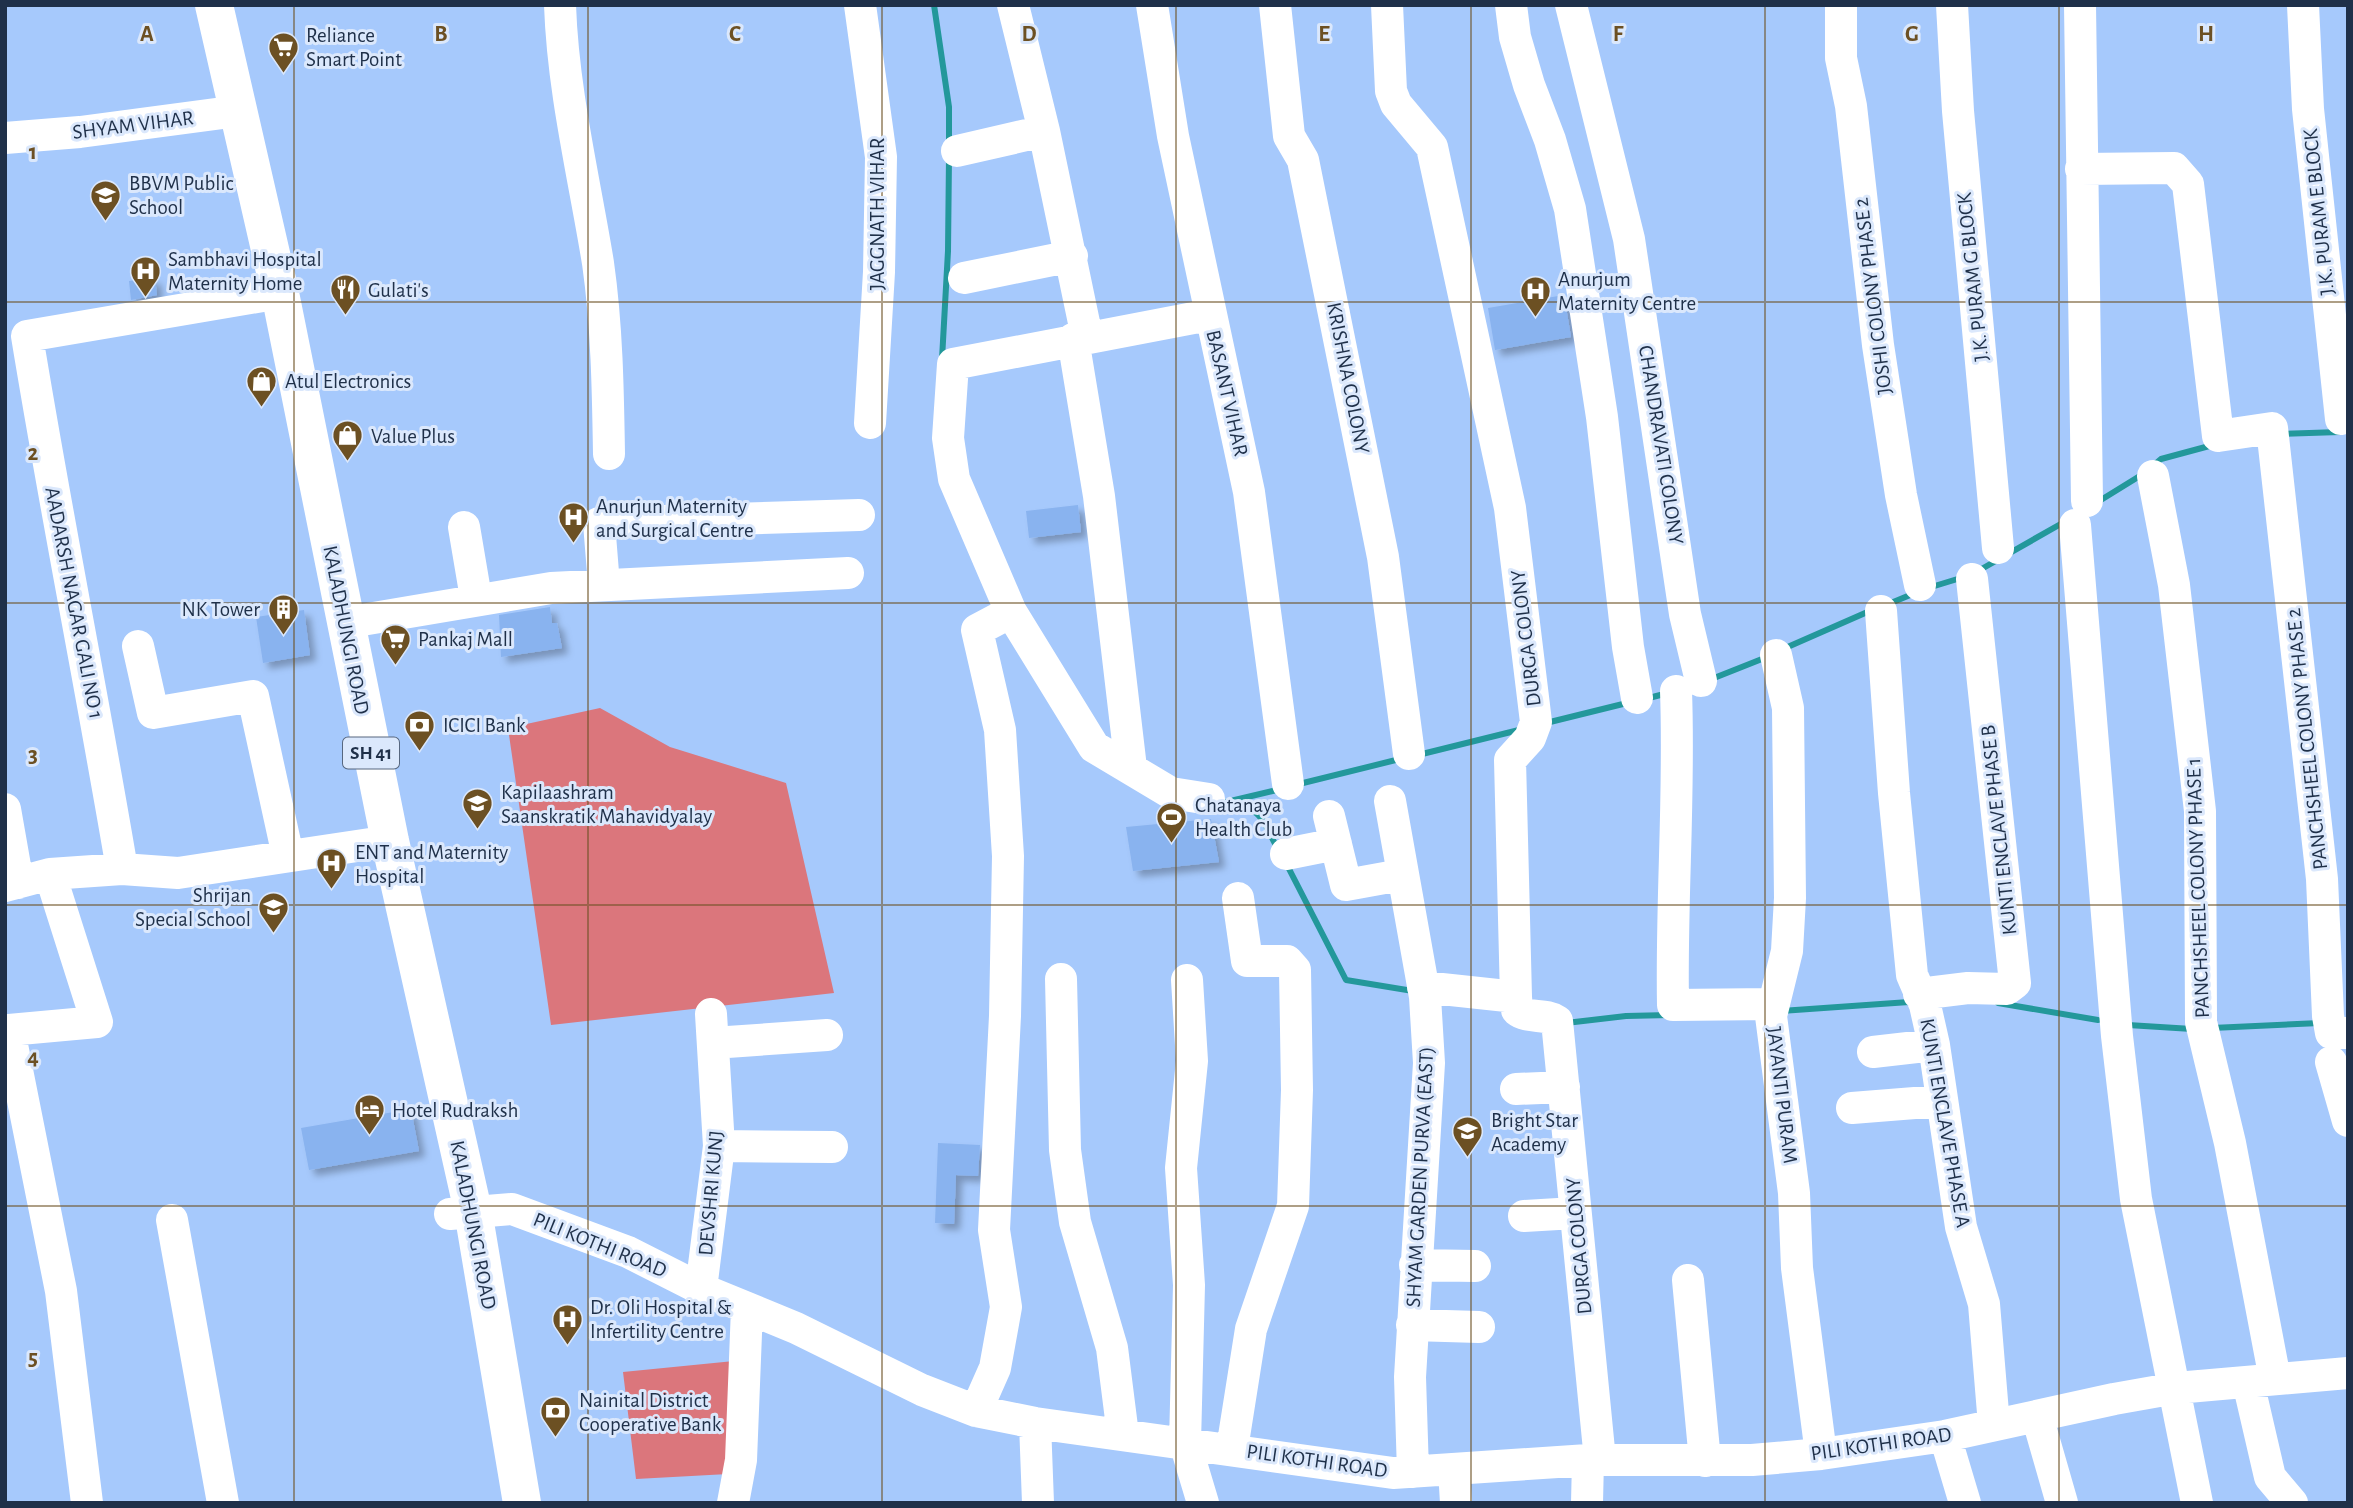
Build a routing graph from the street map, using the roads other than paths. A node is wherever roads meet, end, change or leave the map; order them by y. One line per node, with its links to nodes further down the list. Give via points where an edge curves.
1 (193, 5): 15 (main road, KALADHUNGI ROAD / SH 41)
2 (214, 5): 15 (main road, KALADHUNGI ROAD / SH 41)
3 (560, 5): 27 (street, via 562,61 598,266 608,376)
4 (860, 5): 26 (street, JAGGNATH VIHAR, via 881,157)
5 (1013, 5): 16 (street)
6 (1152, 5): 23 (street, BASANT VIHAR)
7 (1275, 5): 43 (street, KRISHNA COLONY, via 1289,136 1303,160 1338,323 1383,557)
8 (1387, 5): 61 (street, DURGA COLONY, via 1391,91 1396,104 1432,146 1510,508 1530,647 1536,728 1510,760)
9 (1511, 5): 42 (street, via 1515,37 1570,209)
10 (1572, 5): 62 (street, CHANDRAVATI COLONY, via 1629,239 1685,614 1689,686 1678,751 1671,925 1673,1004)
11 (1841, 5): 35 (street, JOSHI COLONY PHASE 2, via 1841,58 1851,106 1883,380)
12 (1952, 5): 31 (street, J.K. PURAM G BLOCK)
13 (2080, 5): 19 (street)
14 (2303, 5): 25 (street, J.K. PURAM E BLOCK, via 2308,109)
15 (228, 113): 17 (street, SHYAM VIHAR); 22 (main road, KALADHUNGI ROAD / SH 41)
16 (1044, 131): 18 (street); 20 (street)
17 (5, 138)
18 (957, 151)
19 (2081, 169): 63 (street, PANCHSHEEL COLONY PHASE 2, via 2174,168 2188,184 2218,436 2272,428 2322,879 2328,1016 2331,1033); 88 (street, via 2081,513 2115,1022 2136,1199)
20 (1072, 256): 21 (street); 24 (street)
21 (964, 278)
22 (270, 295): 38 (main road, KALADHUNGI ROAD / SH 41); 52 (street, AADARSH NAGAR GALI NO 1, via 27,336)
23 (1209, 315): 24 (street); 45 (street, BASANT VIHAR, via 1249,492)
24 (1080, 338): 39 (street, via 953,365 948,438 954,479); 44 (street)
25 (2341, 419)
26 (870, 423)
27 (609, 454)
28 (2153, 476): 87 (street, PANCHSHEEL COLONY PHASE 1, via 2174,584 2200,811 2201,1022 2230,1143)
29 (859, 515): 34 (street, via 598,523)
30 (464, 527): 36 (street)
31 (1998, 548)
32 (848, 573): 34 (street)
33 (1972, 579): 60 (street, KUNTI ENCLAVE PHASE B, via 2015,983 2007,989)
34 (604, 585): 36 (street)
35 (1920, 585)
36 (476, 598): 38 (street)
37 (1881, 611): 60 (street, KUNTI ENCLAVE PHASE A, via 1899,845 1912,975)
38 (334, 612): 49 (main road, KALADHUNGI ROAD / SH 41)
39 (1011, 612): 44 (street, via 1094,747); 89 (street, via 977,630 1000,730 1008,868 993,1230 1006,1307 995,1368)
40 (138, 646): 51 (street, via 153,713 253,695)
41 (1776, 655): 62 (street, JAYANTI PURAM, via 1787,708 1790,898 1787,951)
42 (1637, 698)
43 (1409, 754)
44 (1131, 768): 46 (street, via 1171,793)
45 (1288, 784)
46 (1209, 799)
47 (1390, 801): 54 (street, SHYAM GARDEN PURVA (EAST))
48 (5, 809): 55 (street)
49 (379, 843): 51 (street); 75 (main road, KALADHUNGI ROAD / SH 41)
50 (1286, 854): 54 (street, via 1332,830 1346,885)
51 (288, 856): 52 (street, via 178,873)
52 (122, 869): 53 (street)
53 (50, 874): 55 (street); 102 (street, via 97,1022 9,1030 61,1291)
54 (1401, 875): 59 (street, SHYAM GARDEN PURVA (EAST))
55 (12, 885)
56 (1238, 898): 96 (street, via 1247,961 1287,961 1295,970 1297,1090 1293,1206 1251,1328)
57 (1061, 979): 93 (street, via 1065,1150 1075,1222 1112,1348)
58 (1187, 981): 95 (street, via 1192,1061 1181,1168 1189,1285)
59 (1423, 987): 61 (street); 79 (street, SHYAM GARDEN PURVA (EAST), via 1429,1063)
60 (1919, 994): 65 (street, KUNTI ENCLAVE PHASE A)
61 (1516, 997): 68 (street, DURGA COLONY, via 1522,1014 1550,1016 1557,1021)
62 (1772, 1004): 97 (street, JAYANTI PURAM, via 1794,1193 1797,1268)
63 (2348, 1033)
64 (827, 1035): 73 (street, DEVSHRI KUNJ, via 712,1028)
65 (1934, 1045): 66 (street); 70 (street, KUNTI ENCLAVE PHASE A)
66 (1873, 1052)
67 (2331, 1062): 72 (street)
68 (1564, 1087): 69 (street); 76 (street, DURGA COLONY)
69 (1516, 1089)
70 (1940, 1101): 71 (street); 92 (street, KUNTI ENCLAVE PHASE A, via 1961,1227 1984,1304)
71 (1852, 1108)
72 (2348, 1121)
73 (719, 1146): 74 (street); 82 (street, DEVSHRI KUNJ)
74 (832, 1147)
75 (462, 1213): 82 (street, PILI KOTHI ROAD, via 512,1209 628,1252); 104 (main road, KALADHUNGI ROAD / SH 41); 105 (main road, KALADHUNGI ROAD / SH 41)
76 (1575, 1213): 77 (street); 98 (street, DURGA COLONY)
77 (1524, 1216)
78 (172, 1220): 103 (street)
79 (1415, 1265): 80 (street); 84 (street, SHYAM GARDEN PURVA (EAST))
80 (1475, 1266)
81 (1688, 1280): 99 (street)
82 (701, 1289): 83 (street, PILI KOTHI ROAD)
83 (747, 1308): 89 (street, PILI KOTHI ROAD); 106 (street, via 741,1460)
84 (1412, 1325): 85 (street); 101 (street, SHYAM GARDEN PURVA (EAST))
85 (1479, 1327)
86 (2348, 1373): 87 (street, PILI KOTHI ROAD)
87 (2262, 1381): 88 (street, PILI KOTHI ROAD); 114 (street, PANCHSHEEL COLONY PHASE 1, via 2270,1476)
88 (2176, 1388): 90 (street, PILI KOTHI ROAD); 113 (street)
89 (976, 1411): 91 (street, PILI KOTHI ROAD)
90 (2037, 1416): 92 (street, PILI KOTHI ROAD); 112 (street)
91 (1035, 1423): 93 (street, PILI KOTHI ROAD); 107 (street)
92 (1994, 1425): 94 (street, PILI KOTHI ROAD)
93 (1123, 1435): 95 (street, PILI KOTHI ROAD)
94 (1945, 1436): 97 (street, PILI KOTHI ROAD); 111 (street)
95 (1185, 1443): 96 (street, PILI KOTHI ROAD); 108 (street)
96 (1232, 1449): 101 (street, PILI KOTHI ROAD, via 1393,1473)
97 (1821, 1454): 99 (street, PILI KOTHI ROAD)
98 (1594, 1460): 99 (street, PILI KOTHI ROAD); 100 (street, PILI KOTHI ROAD); 110 (street, DURGA COLONY)
99 (1705, 1461)
100 (1454, 1469): 101 (street, PILI KOTHI ROAD); 109 (street)
101 (1413, 1472)
102 (87, 1503)
103 (223, 1503)
104 (499, 1503)
105 (522, 1503)
106 (733, 1503)
107 (1038, 1503)
108 (1203, 1503)
109 (1456, 1503)
110 (1587, 1503)
111 (1965, 1503)
112 (2062, 1503)
113 (2197, 1503)
114 (2292, 1503)

